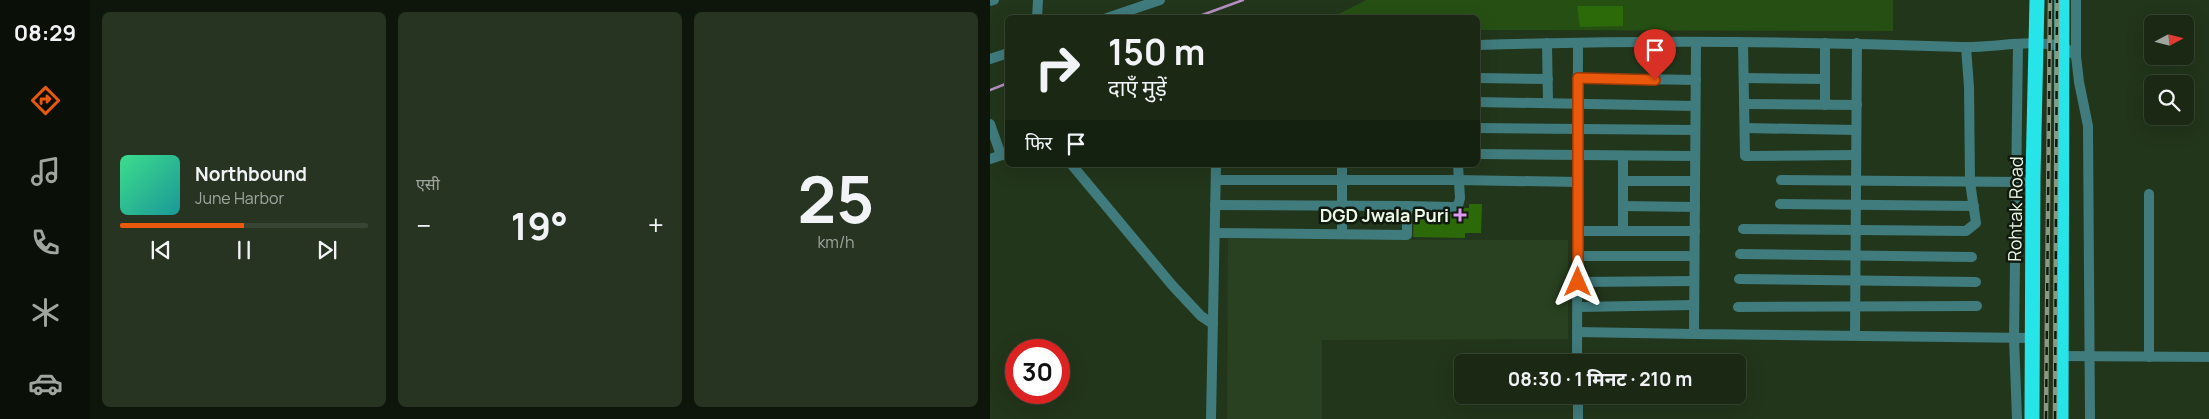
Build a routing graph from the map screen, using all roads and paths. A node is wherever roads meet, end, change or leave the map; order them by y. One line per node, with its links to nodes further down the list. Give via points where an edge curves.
1 (994, 0): 7 (street)
2 (1038, 0): 9 (street)
3 (1160, 0): 8 (street)
4 (2037, 0): 18 (highway, Rohtak Road)
5 (2062, 0): 20 (highway)
6 (2076, 0): 23 (street)
7 (990, 1)
8 (1139, 3): 10 (street)
9 (1036, 15)
10 (1113, 15)
11 (1547, 43): 12 (street); 19 (street); 28 (street)
12 (1578, 43): 15 (street); 26 (street)
13 (1826, 43): 14 (street); 16 (street); 29 (street)
14 (1857, 43): 21 (street); 36 (street)
15 (1696, 44): 16 (street); 30 (street)
16 (1743, 44): 27 (street)
17 (2018, 44): 18 (street); 21 (street); 65 (street)
18 (2037, 44): 20 (street); 62 (highway, Rohtak Road)
19 (1480, 45)
20 (2062, 46): 23 (street); 104 (highway)
21 (1966, 47): 64 (street)
22 (1005, 54): 24 (street)
23 (2076, 56): 105 (street, via 2088,126)
24 (990, 59)
25 (1480, 78): 28 (street)
26 (1578, 78): 30 (street); 33 (street)
27 (1744, 78): 29 (street); 34 (street)
28 (1548, 79): 32 (street)
29 (1825, 79): 35 (street)
30 (1696, 80): 37 (street)
31 (1480, 102): 32 (street)
32 (1548, 103): 33 (street)
33 (1578, 103): 37 (street); 41 (street)
34 (1744, 104): 35 (street); 40 (street)
35 (1825, 105): 36 (street)
36 (1856, 105): 43 (street)
37 (1696, 106): 42 (street)
38 (990, 124): 44 (street)
39 (1480, 128): 41 (street)
40 (1745, 128): 43 (street); 46 (street, via 1745,156)
41 (1578, 129): 42 (street); 47 (street)
42 (1695, 130): 49 (street)
43 (1856, 130): 46 (street)
44 (1002, 152): 50 (street)
45 (1480, 154): 47 (street)
46 (1856, 155): 55 (street)
47 (1578, 156): 48 (street); 63 (street)
48 (1623, 156): 49 (street); 59 (street)
49 (1695, 156): 61 (street)
50 (990, 159)
51 (1074, 167): 97 (street, via 1172,285 1200,316)
52 (1216, 167): 56 (street)
53 (1342, 167): 57 (street)
54 (1458, 167): 58 (street)
55 (1856, 179): 60 (street); 64 (street); 70 (street)
56 (1216, 180): 57 (street); 68 (street)
57 (1342, 180): 58 (street); 69 (street)
58 (1458, 180): 63 (street); 71 (street, via 1458,206)
59 (1623, 180): 61 (street); 72 (street)
60 (1781, 180)
61 (1695, 181): 74 (street)
62 (2033, 181): 65 (street); 102 (highway, Rohtak Road)
63 (1578, 182): 77 (street)
64 (1970, 182): 65 (street); 73 (street)
65 (2016, 182): 101 (street)
66 (2149, 194): 106 (street)
67 (1780, 204): 70 (street)
68 (1215, 205): 69 (street); 80 (street)
69 (1342, 205): 71 (street); 81 (street)
70 (1856, 205): 73 (street); 76 (street)
71 (1407, 206): 81 (street, via 1407,235)
72 (1623, 206): 74 (street); 78 (street)
73 (1974, 206): 76 (street, via 1976,223 1966,231)
74 (1695, 207): 79 (street)
75 (1743, 229): 76 (street)
76 (1856, 230): 85 (street)
77 (1578, 231): 78 (street); 83 (street)
78 (1623, 231): 79 (street)
79 (1695, 231): 84 (street)
80 (1214, 233): 81 (street); 97 (street)
81 (1342, 234)
82 (1740, 254): 85 (street)
83 (1578, 256): 84 (street); 90 (street)
84 (1694, 256): 88 (street)
85 (1855, 256): 86 (street); 89 (street)
86 (1972, 257)
87 (1739, 279): 89 (street)
88 (1694, 281): 90 (street); 92 (street)
89 (1855, 281): 91 (street); 96 (street)
90 (1578, 282): 94 (street)
91 (1976, 282)
92 (1694, 306): 94 (street); 99 (street)
93 (1977, 306): 96 (street)
94 (1578, 307): 98 (street)
95 (1738, 307): 96 (street)
96 (1855, 307): 100 (street)
97 (1213, 324): 109 (street)
98 (1577, 332): 99 (street); 103 (street)
99 (1694, 334): 100 (street)
100 (1855, 336): 101 (street)
101 (2014, 338): 102 (street); 111 (street)
102 (2032, 338): 112 (highway, Rohtak Road)
103 (1578, 354)
104 (2061, 356): 105 (street); 113 (highway)
105 (2090, 357): 106 (street); 114 (street)
106 (2148, 357): 107 (street)
107 (2209, 357)
108 (1578, 404): 110 (street)
109 (1211, 419)
110 (1578, 419)
111 (2017, 419)
112 (2032, 419)
113 (2061, 419)
114 (2090, 419)

